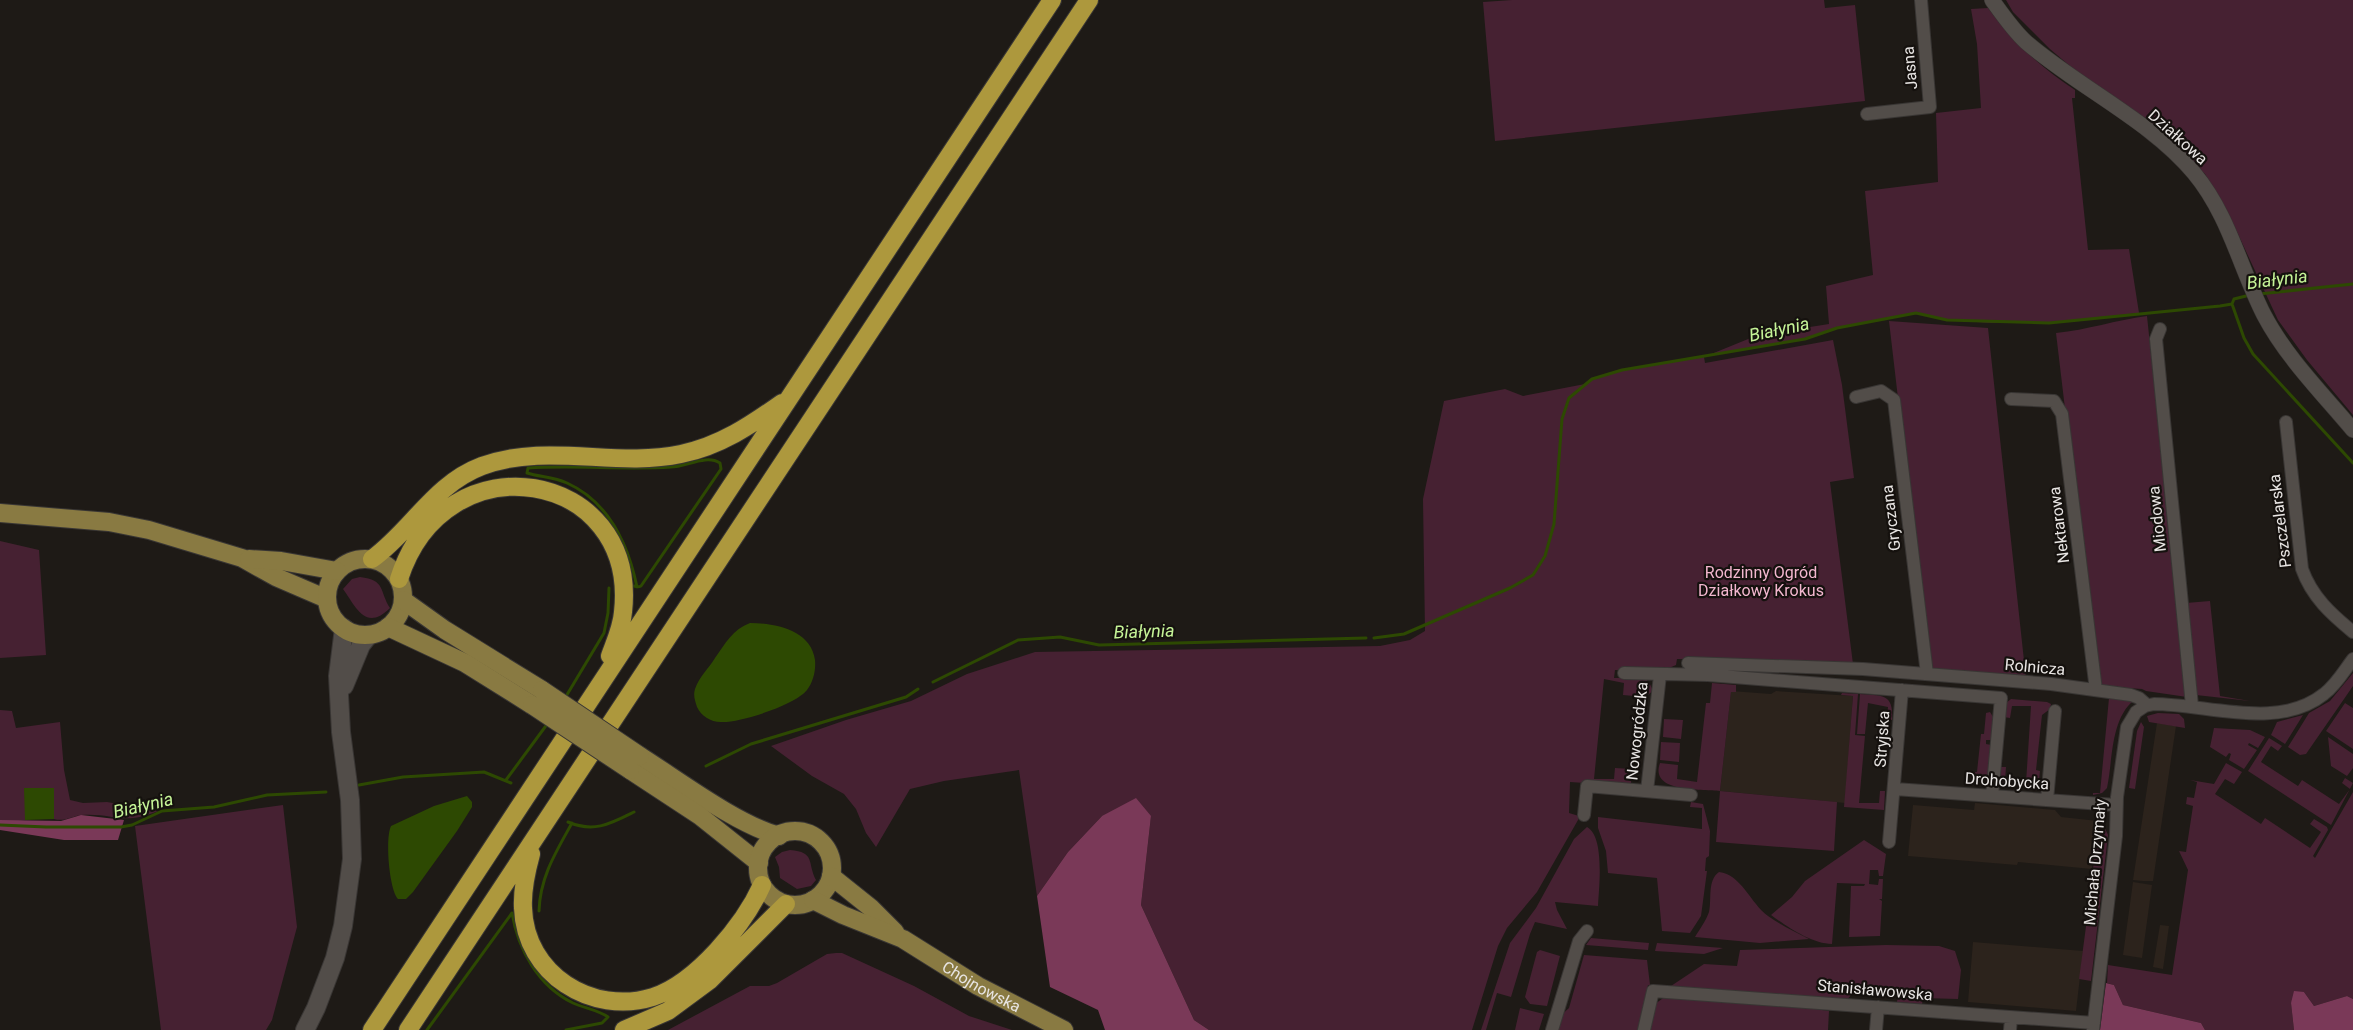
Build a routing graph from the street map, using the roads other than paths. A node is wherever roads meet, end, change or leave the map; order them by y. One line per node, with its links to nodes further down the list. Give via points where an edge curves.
1 (1052, 0): 7 (highway)
2 (1089, 0): 45 (highway)
3 (1921, 0): 5 (street, Jasna, via 1930,107)
4 (1992, 0): 11 (street, Działkowa, via 2026,41 2145,129 2192,171 2222,215 2266,319)
5 (1867, 114)
6 (2160, 329): 35 (street, Miodowa, via 2156,339)
7 (791, 396): 14 (highway, via 722,441 680,454 553,454 484,465 462,474 438,493); 29 (highway)
8 (1856, 398): 27 (street, Gryczana, via 1881,391 1894,400)
9 (2011, 399): 31 (street, Nektarowa, via 2054,401 2062,414)
10 (2286, 422): 21 (street, Pszczelarska, via 2302,569 2321,604)
11 (2353, 430)
12 (0, 513): 13 (main road, via 109,522)
13 (242, 558): 15 (main road); 17 (main road)
14 (372, 559): 15 (main road, via 353,560); 16 (main road, via 390,567)
15 (337, 571): 17 (main road)
16 (399, 579): 18 (main road); 29 (highway, via 413,547 452,504 474,493 515,485 556,493 585,511 606,533 622,575 623,613)
17 (327, 599): 20 (main road, via 331,614)
18 (403, 600): 19 (main road, via 398,617); 33 (main road)
19 (388, 627): 22 (main road); 33 (main road)
20 (344, 628): 22 (main road, via 356,634); 32 (main road, via 338,676)
21 (2353, 632)
22 (369, 634): 32 (main road)
23 (2353, 658): 35 (street, Rolnicza, via 2325,693 2289,711 2268,714)
24 (1688, 663): 25 (street, Rolnicza)
25 (1902, 672): 27 (street, Rolnicza); 30 (street)
26 (1624, 673): 28 (street)
27 (1927, 674): 31 (street, Rolnicza)
28 (1660, 675): 30 (street); 39 (street, Nowogródzka)
29 (598, 687): 59 (highway)
30 (1905, 690): 38 (street, Stryjska); 41 (street, via 2001,698)
31 (2096, 690): 34 (street, Rolnicza, via 2133,695)
32 (340, 696): 58 (main road, via 352,859 335,958)
33 (537, 698): 37 (main road, bridge)
34 (2147, 705): 35 (street, Rolnicza); 43 (street, Michała Drzymały, via 2134,714 2127,727)
35 (2192, 706)
36 (2055, 711): 42 (street)
37 (635, 763): 46 (main road); 48 (main road)
38 (1895, 789): 41 (street, Drohobycka); 47 (street, Stryjska)
39 (1647, 791): 40 (street); 44 (street, via 1587,786)
40 (1691, 795)
41 (1992, 796): 42 (street, Drohobycka)
42 (2047, 800): 43 (street, Drohobycka)
43 (2116, 805): 57 (street, Michała Drzymały, via 2116,836)
44 (1584, 815)
45 (536, 836): 50 (highway, via 523,894 531,941 551,973 567,986 603,1001 644,999 685,981 722,944); 60 (highway)
46 (778, 836): 48 (main road, via 765,847); 49 (main road, via 798,832 818,840 830,858)
47 (1889, 842)
48 (759, 863): 50 (main road)
49 (831, 876): 51 (main road, via 827,887); 54 (main road, Chojnowska)
50 (762, 885): 52 (main road, via 772,897)
51 (813, 900): 52 (main road, via 801,905); 54 (main road, Chojnowska)
52 (786, 904): 61 (highway, via 710,980 668,1011)
53 (1587, 931): 63 (street, via 1579,941)
54 (903, 939): 62 (main road, Chojnowska, via 978,986)
55 (1878, 1007): 56 (street, Stanisławowska); 64 (street, Stanisławowska, via 1653,991); 65 (street)
56 (2010, 1024): 57 (street, Stanisławowska)
57 (2094, 1027)
58 (305, 1030)
59 (372, 1030)
60 (408, 1030)
61 (624, 1030)
62 (1064, 1030)
63 (1552, 1030)
64 (1644, 1030)
65 (1876, 1030)

